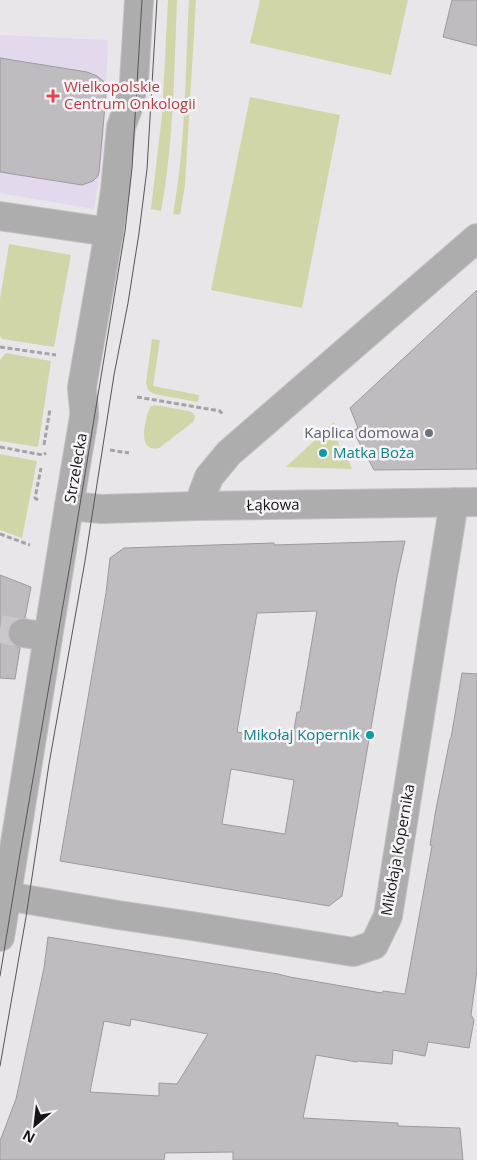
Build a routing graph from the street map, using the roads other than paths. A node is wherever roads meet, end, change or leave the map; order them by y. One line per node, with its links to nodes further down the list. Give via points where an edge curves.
1 (139, 0): 3 (street, Strzelecka, via 134,82 121,127)
2 (0, 216): 3 (street)
3 (109, 232): 6 (street, Strzelecka, via 82,387 85,410)
4 (477, 238): 7 (street, via 229,453 209,477)
5 (466, 502): 7 (street, Łąkowa); 8 (street, Mikołaja Kopernika, via 388,916 374,945 353,952 118,915)
6 (69, 506): 7 (street, Łąkowa, via 102,509); 8 (street, Strzelecka, via 36,635)
7 (198, 506)
8 (5, 890): 9 (street, Strzelecka)
9 (0, 937)

